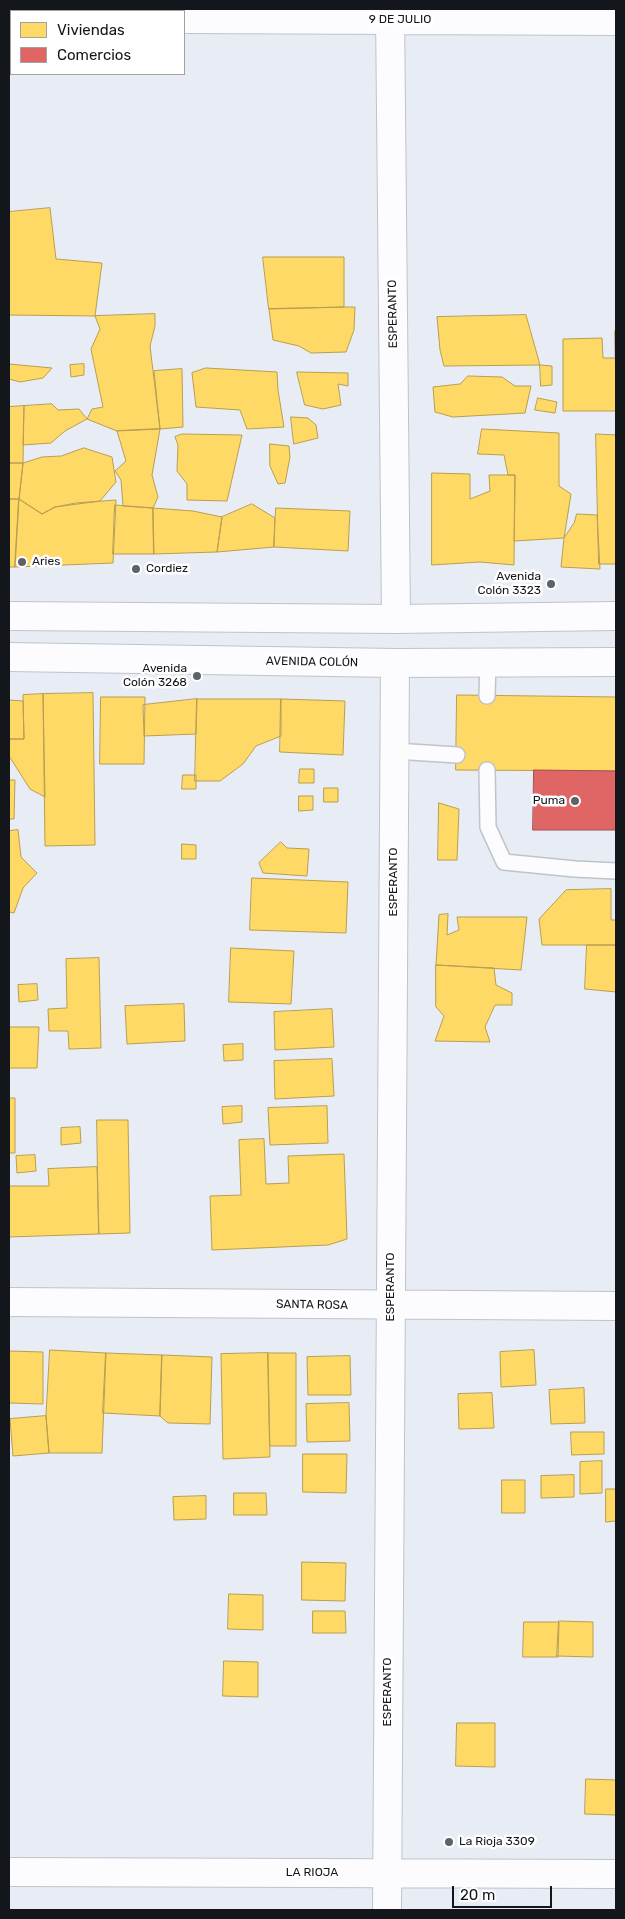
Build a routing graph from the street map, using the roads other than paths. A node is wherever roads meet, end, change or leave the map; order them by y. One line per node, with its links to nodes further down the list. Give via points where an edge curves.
1 (390, 14): 2 (street, 9 DE JULIO); 3 (street, 9 DE JULIO); 6 (street, ESPERANTO)
2 (185, 19)
3 (616, 21)
4 (9, 616): 6 (street)
5 (616, 616): 6 (street)
6 (396, 619)
7 (9, 657): 10 (street, AVENIDA COLÓN)
8 (616, 662): 9 (street, AVENIDA COLÓN)
9 (488, 663): 10 (street, AVENIDA COLÓN); 11 (lane)
10 (395, 664): 12 (street, ESPERANTO)
11 (487, 696)
12 (395, 751): 13 (lane); 17 (street, ESPERANTO)
13 (457, 755)
14 (487, 770): 15 (lane, via 488,827 504,862)
15 (616, 871)
16 (9, 1302): 17 (street, SANTA ROSA)
17 (391, 1306): 18 (street, SANTA ROSA); 20 (street, ESPERANTO)
18 (616, 1306)
19 (9, 1872): 20 (street, LA RIOJA)
20 (387, 1874): 21 (street, LA RIOJA); 22 (street, ESPERANTO)
21 (616, 1874)
22 (387, 1910)

